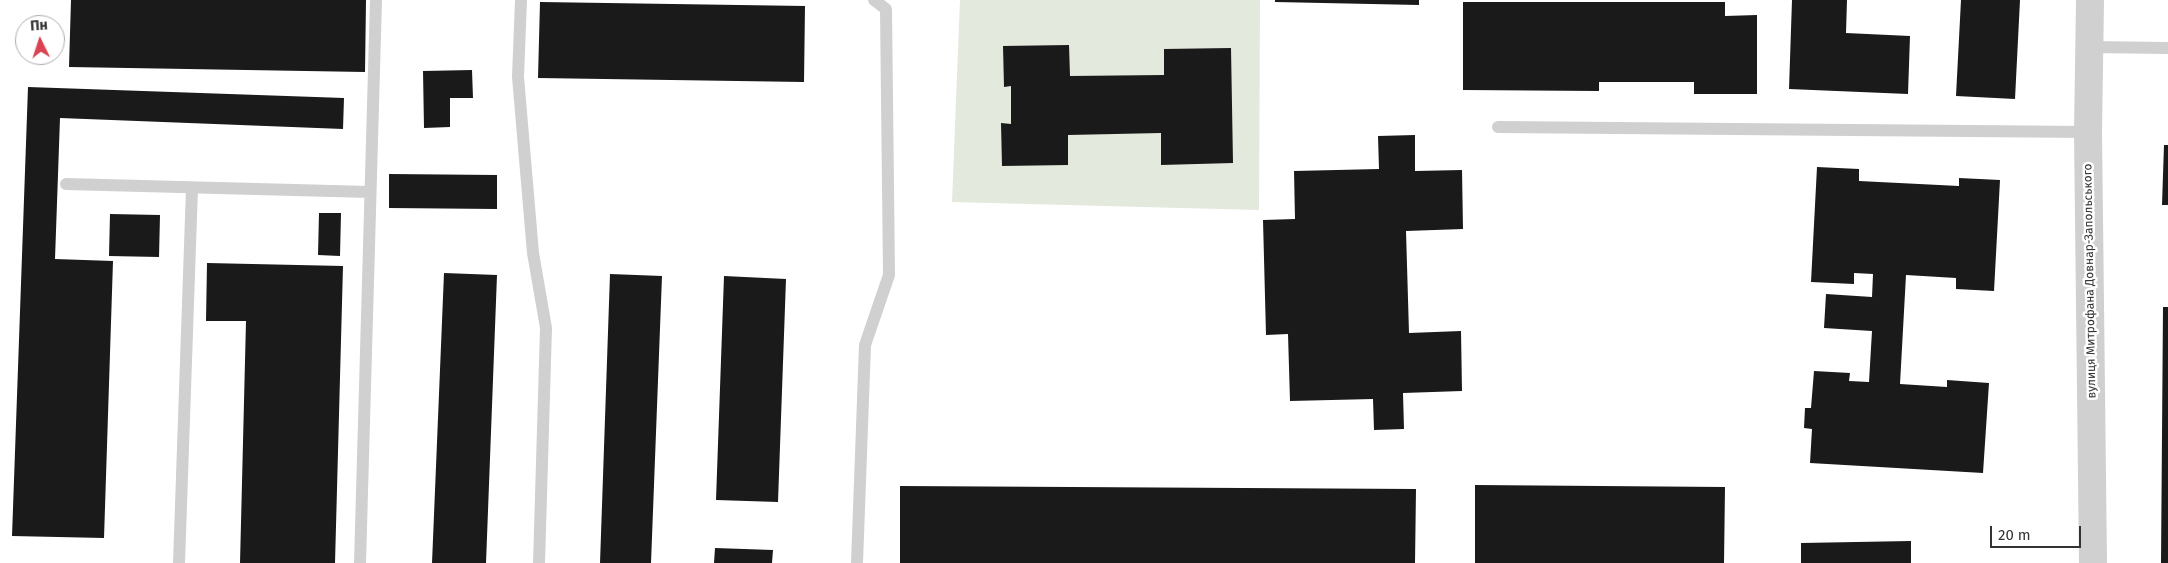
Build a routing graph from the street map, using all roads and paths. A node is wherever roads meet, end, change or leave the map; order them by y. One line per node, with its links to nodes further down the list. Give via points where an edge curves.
1 (376, 0): 11 (lane)
2 (521, 0): 14 (lane, via 518,77 533,253 546,328)
3 (874, 0): 15 (lane, via 886,9 889,275 865,346)
4 (2090, 0): 5 (street, вулиця Митрофана Довнар-Запольського)
5 (2089, 47): 6 (lane); 8 (street, вулиця Митрофана Довнар-Запольського)
6 (2168, 48)
7 (1498, 127): 8 (lane)
8 (2088, 132): 16 (street, вулиця Митрофана Довнар-Запольського)
9 (66, 184): 10 (lane)
10 (192, 188): 11 (lane); 12 (lane)
11 (370, 192): 13 (lane)
12 (179, 563)
13 (360, 563)
14 (539, 563)
15 (857, 563)
16 (2093, 563)

